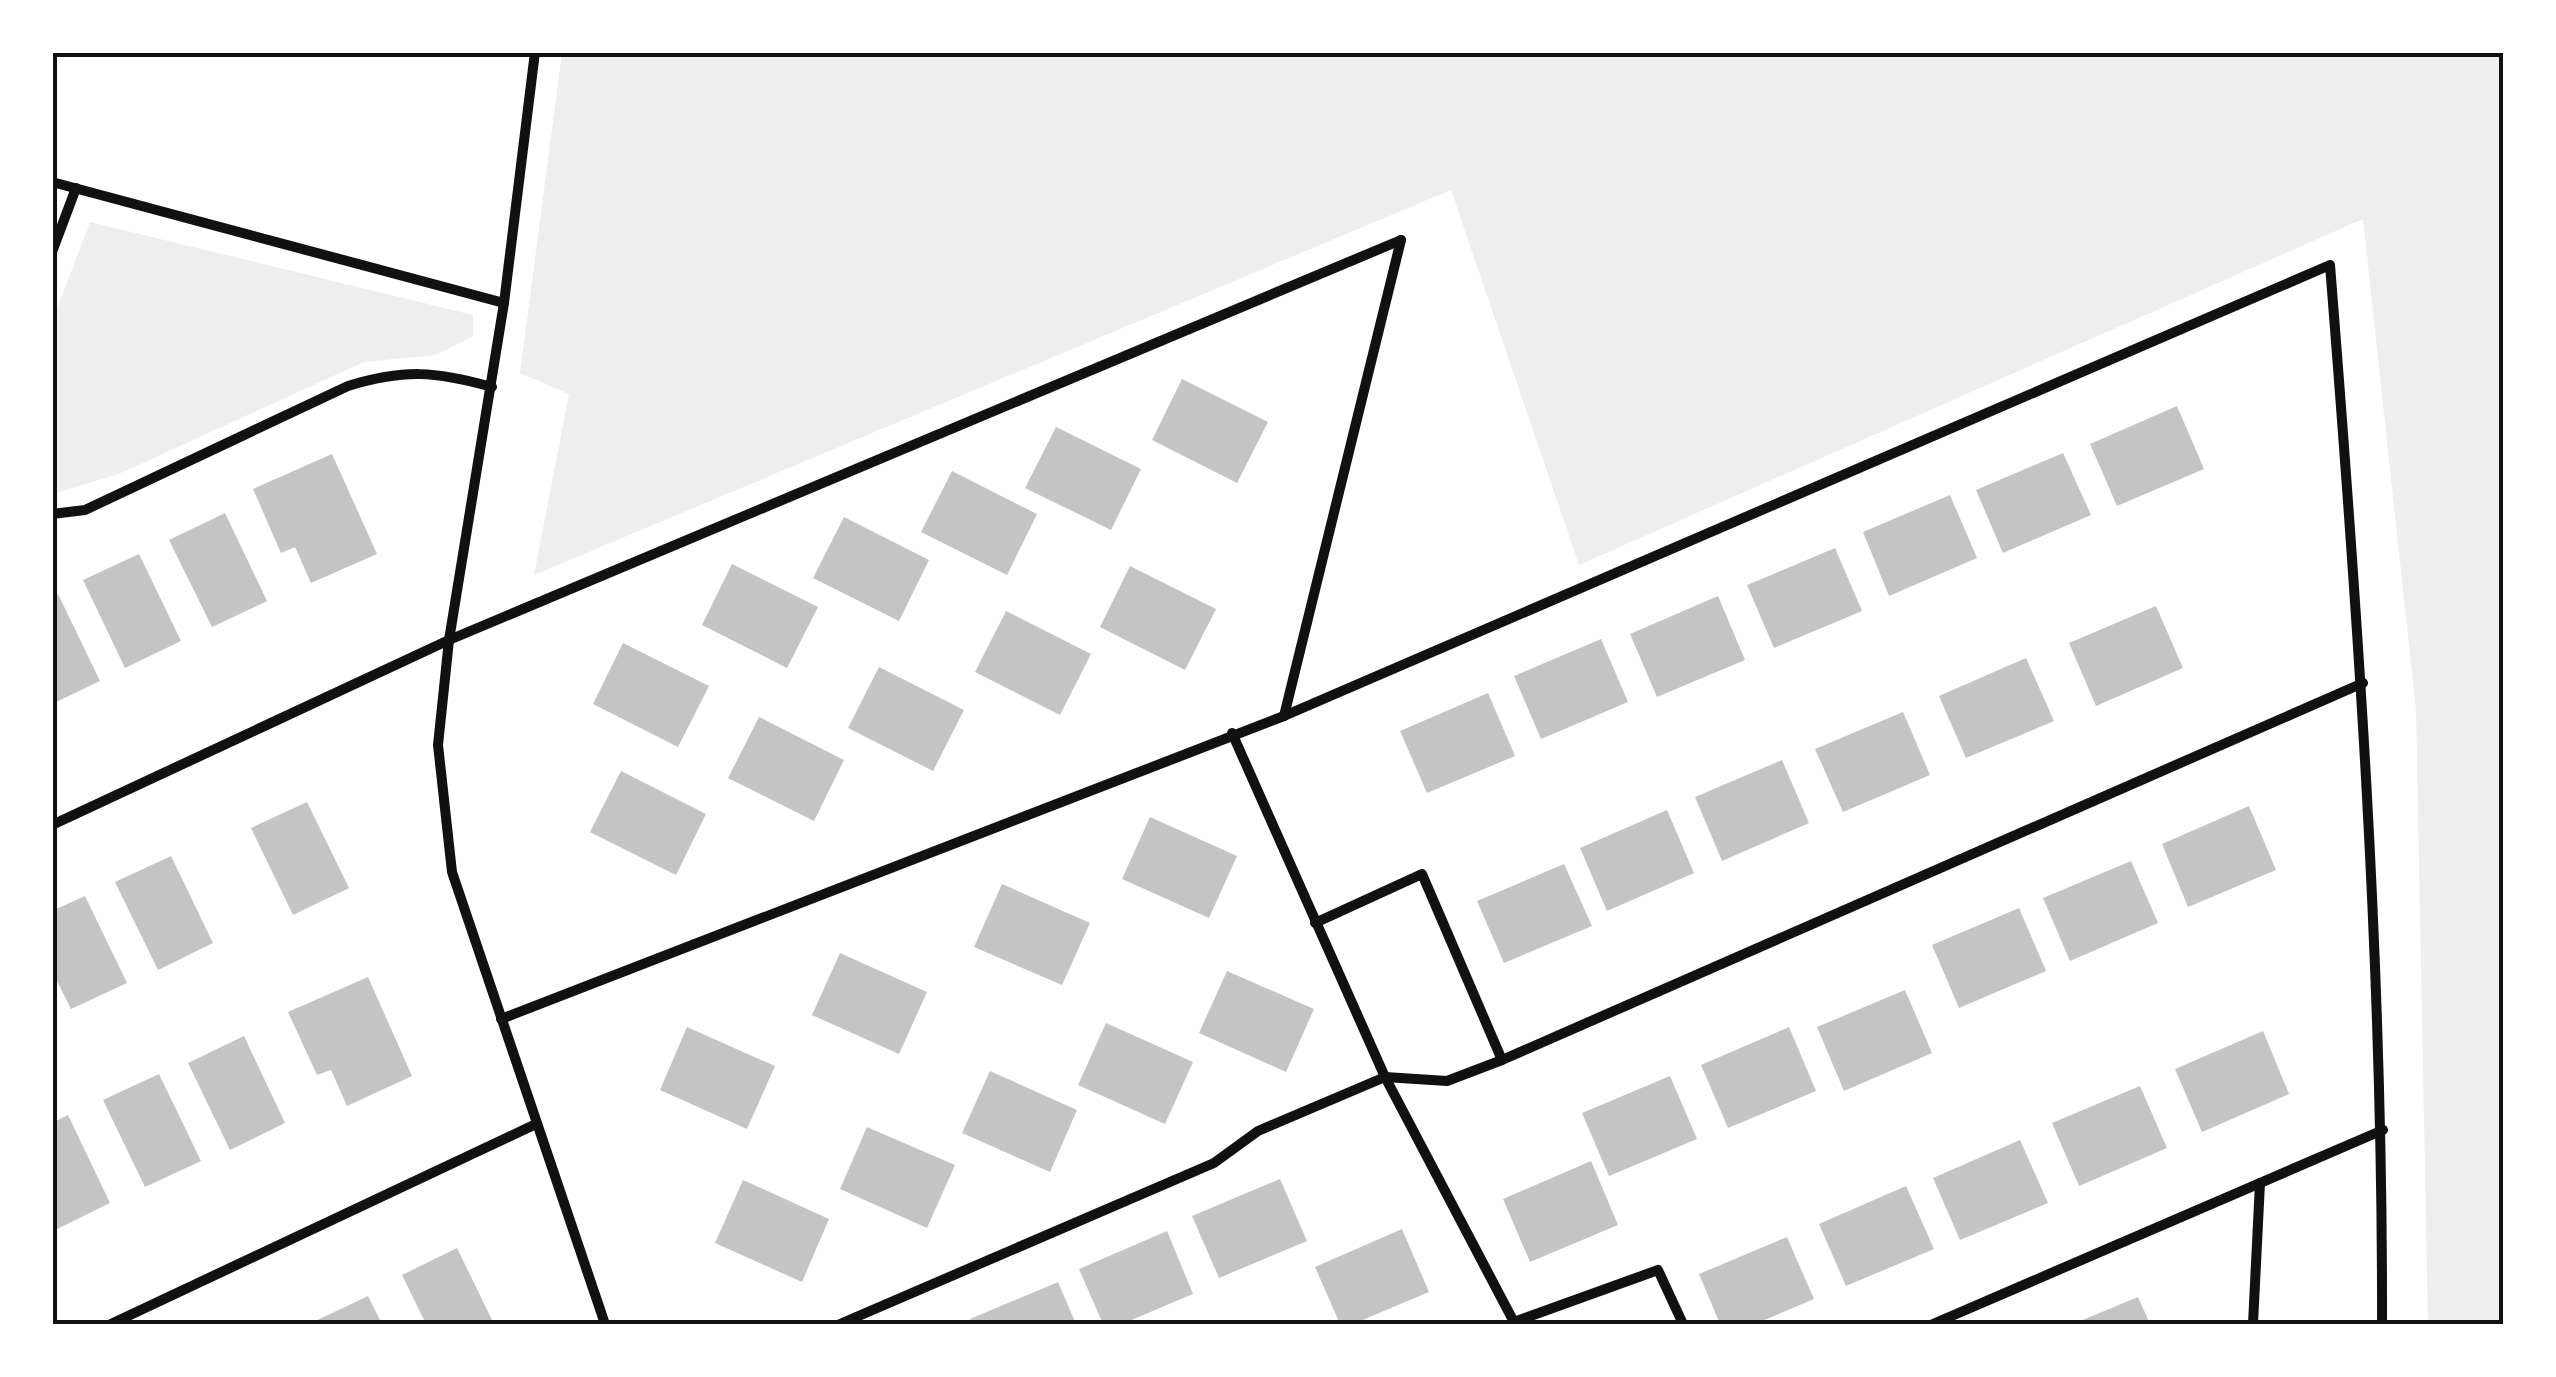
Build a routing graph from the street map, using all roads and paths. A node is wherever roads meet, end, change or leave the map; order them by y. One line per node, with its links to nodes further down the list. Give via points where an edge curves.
1 (535, 52): 5 (street)
2 (52, 182): 3 (street)
3 (76, 188): 4 (street); 5 (street)
4 (52, 252)
5 (504, 303): 6 (street)
6 (492, 387): 7 (street, via 444,374 392,372 348,386 84,510); 8 (street)
7 (52, 514)
8 (449, 640): 10 (street, via 1402,240); 12 (street); 14 (street, via 438,745 452,872)
9 (2363, 683): 10 (street, via 2330,266); 15 (street); 18 (street)
10 (1284, 716): 11 (street)
11 (1232, 733): 13 (street); 14 (street)
12 (52, 825)
13 (1315, 922): 15 (street, via 1422,874); 16 (street)
14 (501, 1019): 17 (street)
15 (1502, 1060): 16 (street, via 1447,1081)
16 (1384, 1077): 20 (street); 23 (street, via 1258,1130 1214,1162)
17 (536, 1124): 21 (street); 22 (street)
18 (2383, 1130): 19 (street); 27 (street)
19 (2260, 1183): 25 (street); 26 (street)
20 (1515, 1323): 24 (street, via 1658,1270)
21 (110, 1324)
22 (605, 1324)
23 (840, 1324)
24 (1683, 1324)
25 (1933, 1324)
26 (2253, 1324)
27 (2382, 1324)

